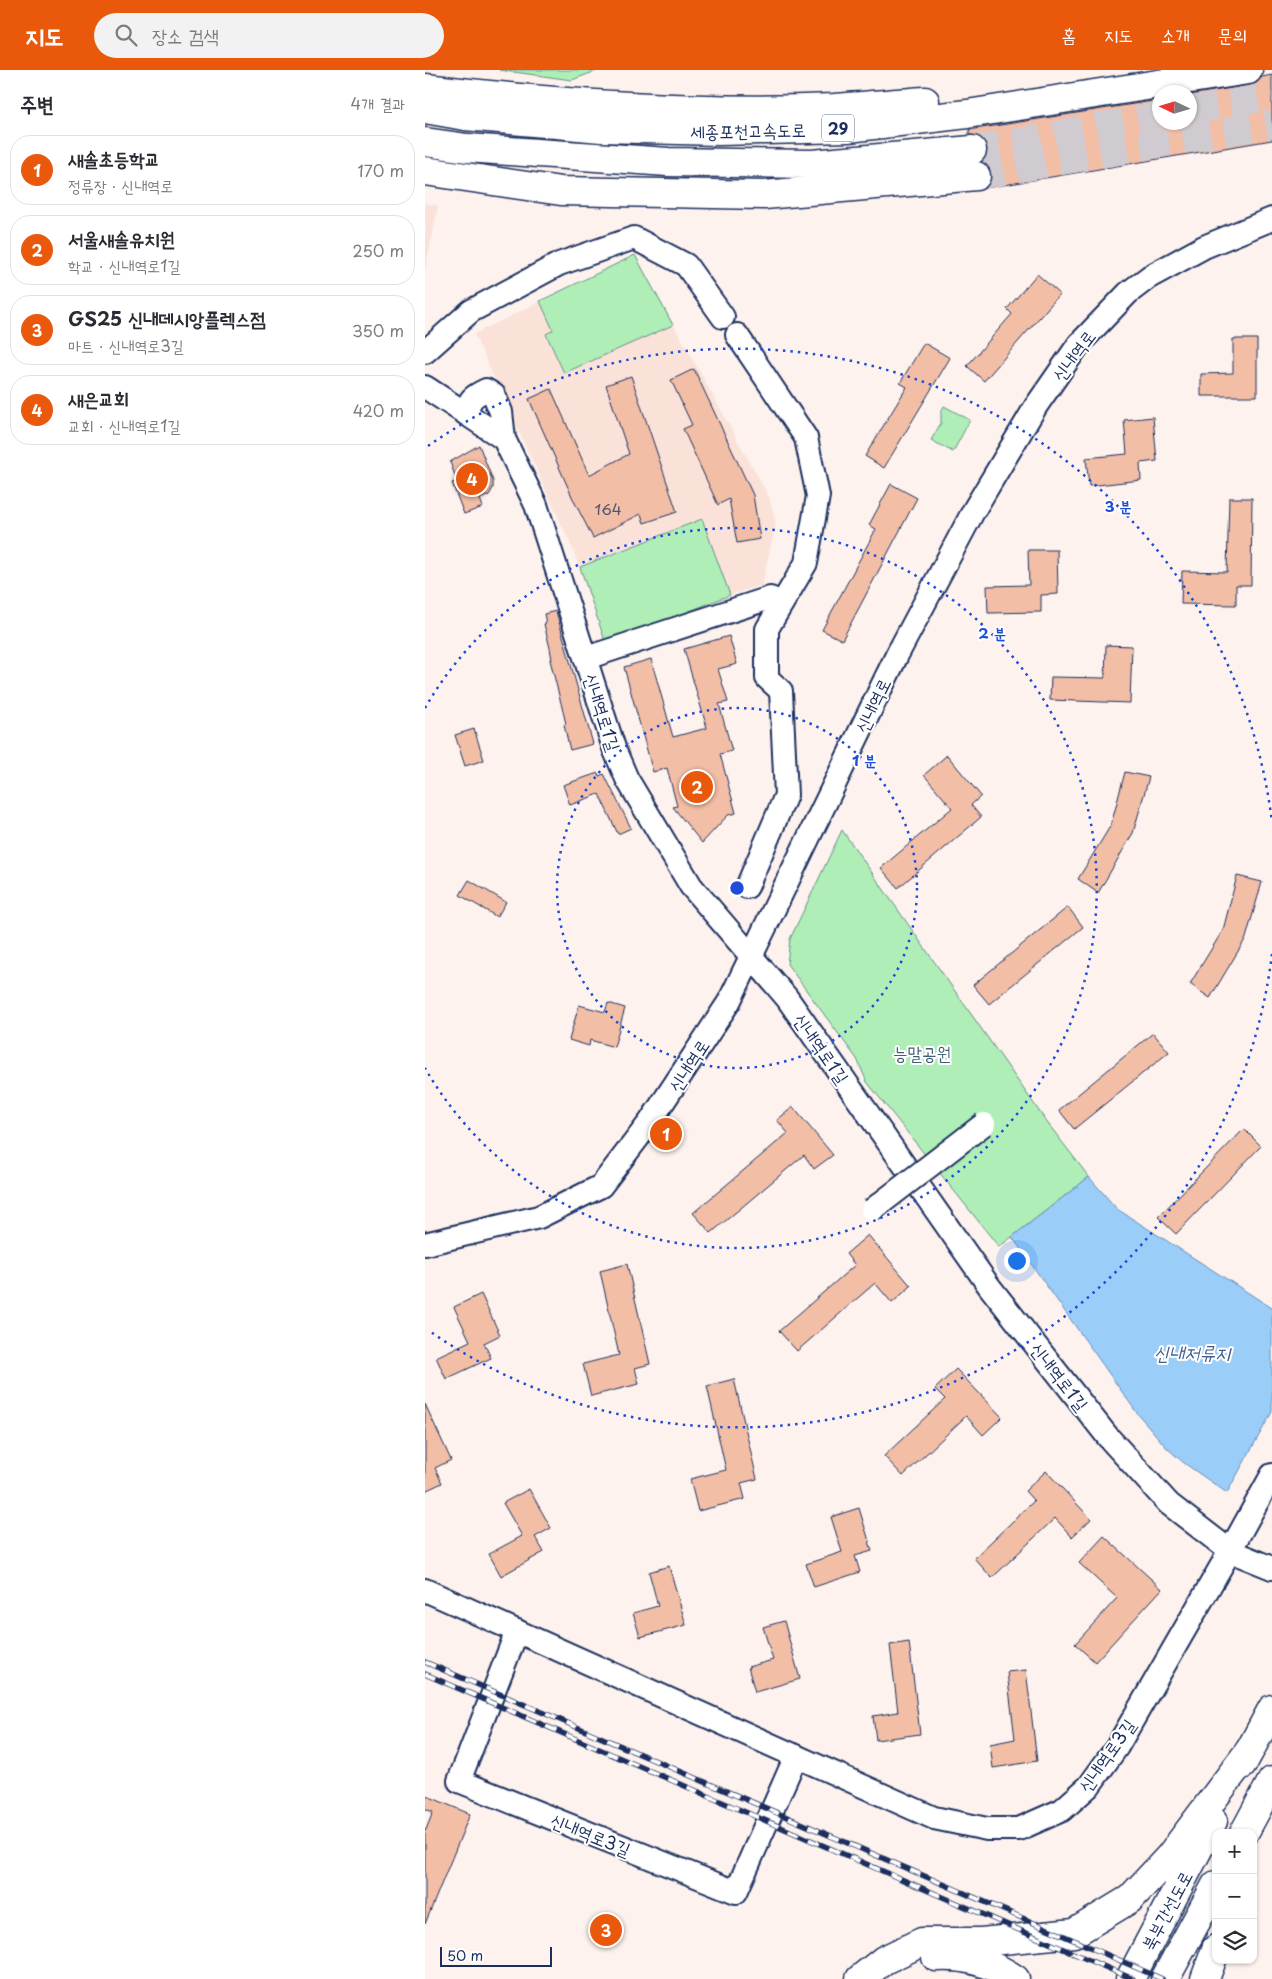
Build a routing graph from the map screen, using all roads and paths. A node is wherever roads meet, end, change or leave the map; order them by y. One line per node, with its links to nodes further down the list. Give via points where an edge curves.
1 (1126, 70): 3 (highway, via 936,101 833,108 653,107 517,99)
2 (1248, 70): 4 (highway, 세종포천고속도로 / 29, via 967,114 848,128 719,131 601,128 465,116)
3 (425, 88)
4 (425, 109)
5 (425, 142): 6 (highway, 세종포천고속도로 / 29, via 467,148 668,162 812,164)
6 (972, 150)
7 (425, 171): 8 (highway, via 561,191 764,195)
8 (976, 176)
9 (1272, 219): 19 (street, 신내역로, via 1204,247 1149,277 1079,344 1036,406 969,518 897,655)
10 (723, 317): 12 (street, via 686,264 634,238 559,264 471,311)
11 (737, 335): 16 (street, via 806,438 818,496 806,563)
12 (425, 352)
13 (425, 387): 14 (street)
14 (468, 415): 15 (street); 15 (street, 신내역로1길, via 467,406 473,396 486,390 494,395 501,412)
15 (505, 439): 17 (street, 신내역로1길, via 536,505)
16 (782, 604): 17 (street, via 770,598); 18 (street, via 767,630 767,678 781,691 787,795)
17 (586, 658): 19 (street, 신내역로1길, via 627,779 691,886)
18 (747, 887)
19 (751, 956): 22 (street, 신내역로, via 729,1002 650,1122 601,1186 539,1217); 24 (street, 신내역로1길, via 787,998 989,1286 1108,1437 1169,1504)
20 (983, 1124): 21 (street, bridge)
21 (872, 1210)
22 (425, 1244)
23 (1272, 1475): 24 (street, 신내역로3길)
24 (1230, 1551): 25 (street, 신내역로1길); 30 (street, 신내역로3길, via 1117,1747 1089,1786 1062,1810 1019,1830 987,1829 934,1818)
25 (1272, 1568)
26 (425, 1590): 27 (street, 신내역로3길)
27 (517, 1631): 30 (street, 신내역로3길); 30 (street, 신내역로3길, via 459,1781 735,1892)
28 (1272, 1709): 29 (highway, 북부간선도로)
29 (1250, 1750): 37 (highway, via 1170,1856 1137,1892 1074,1933 981,1942 922,1942 884,1960); 40 (highway, 북부간선도로)
30 (796, 1756)
31 (1272, 1781): 33 (highway)
32 (1272, 1793): 34 (highway)
33 (1246, 1829)
34 (1257, 1834)
35 (1212, 1892): 41 (highway, 북부간선도로)
36 (1212, 1960): 42 (highway)
37 (860, 1979)
38 (891, 1979): 39 (highway, via 921,1960 953,1956 998,1968)
39 (1015, 1979)
40 (1131, 1979)
41 (1165, 1979)
42 (1205, 1979)

